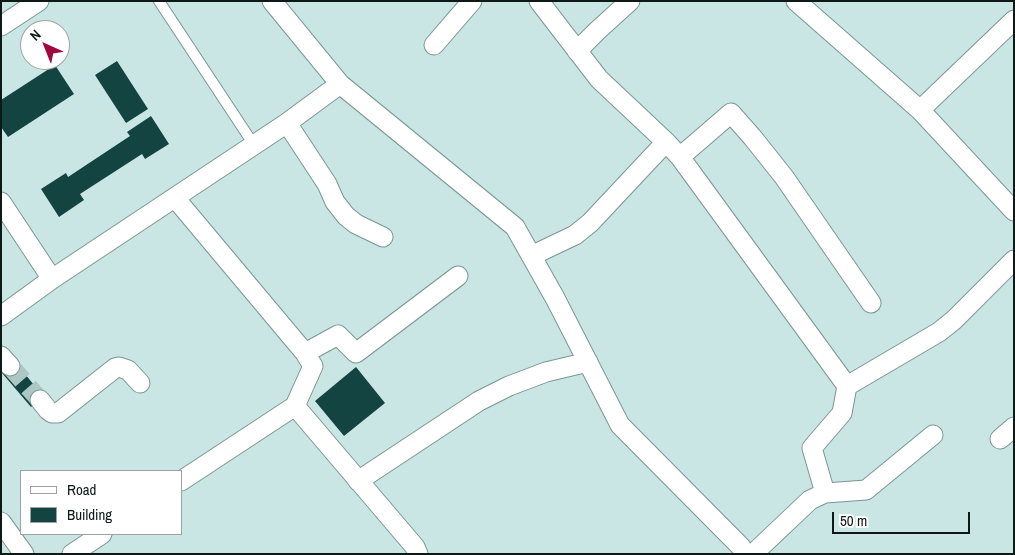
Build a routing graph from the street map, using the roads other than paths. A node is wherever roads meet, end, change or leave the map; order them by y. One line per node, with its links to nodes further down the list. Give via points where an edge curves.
1 (39, 1): 9 (street)
2 (159, 1): 16 (lane)
3 (272, 1): 12 (street)
4 (472, 1): 10 (street)
5 (539, 1): 11 (street)
6 (630, 1): 11 (street)
7 (796, 1): 13 (street)
8 (1014, 20): 13 (street)
9 (1, 26)
10 (434, 45)
11 (578, 51): 15 (street, via 599,79)
12 (340, 84): 14 (street); 22 (street, via 515,227)
13 (920, 110): 20 (street)
14 (287, 123): 16 (street); 21 (street, via 346,216)
15 (666, 142): 17 (street); 22 (street, via 590,223 575,235)
16 (254, 145): 18 (street)
17 (680, 157): 26 (street, via 730,113 784,177); 31 (street)
18 (175, 198): 25 (street); 28 (street)
19 (1, 202): 25 (street)
20 (1011, 202)
21 (383, 237)
22 (531, 256): 29 (street)
23 (1014, 260): 31 (street, via 939,332)
24 (458, 276): 28 (street, via 356,353 338,334)
25 (52, 280): 27 (street)
26 (871, 303)
27 (1, 316)
28 (305, 353): 33 (street, via 313,366)
29 (588, 362): 36 (street, via 546,372 479,401); 43 (street, via 620,425)
30 (140, 383): 32 (street, via 128,370 119,367 58,413 52,413)
31 (847, 386): 37 (street, via 842,413 812,448)
32 (40, 400)
33 (295, 406): 35 (street); 36 (street)
34 (933, 435): 37 (street, via 866,490)
35 (182, 481)
36 (358, 481): 42 (street)
37 (825, 493): 44 (street, via 810,500)
38 (1, 522): 40 (street)
39 (100, 535): 41 (street)
40 (24, 554)
41 (72, 554)
42 (418, 554)
43 (746, 554)
44 (753, 554)

